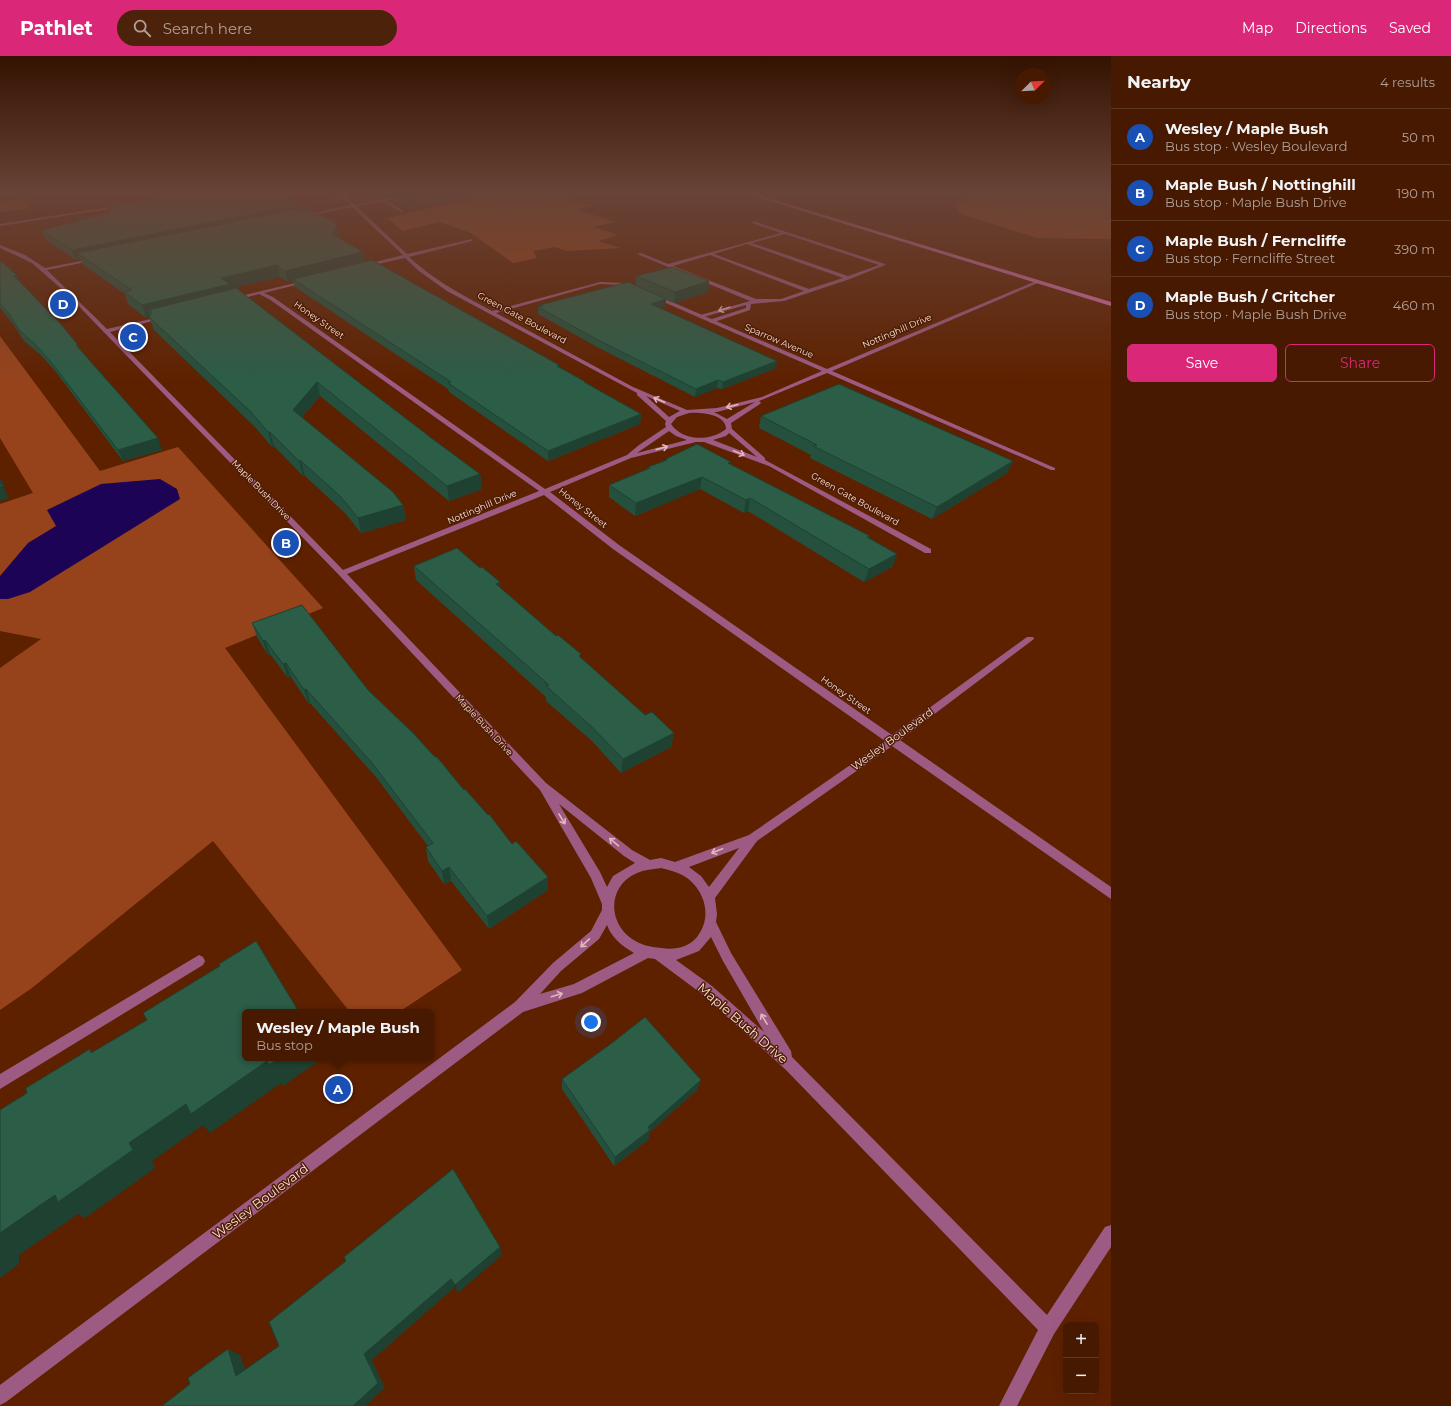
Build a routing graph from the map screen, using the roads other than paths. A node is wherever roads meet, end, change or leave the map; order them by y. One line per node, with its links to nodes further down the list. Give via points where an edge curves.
1 (21, 255): 13 (street, Maple Bush Drive)
2 (410, 255): 9 (street)
3 (641, 255): 11 (street)
4 (706, 255): 11 (street)
5 (713, 255): 18 (street)
6 (782, 255): 14 (street)
7 (853, 255): 14 (street, via 884,265)
8 (950, 255): 16 (main road)
9 (406, 256): 12 (street); 24 (street, Green Gate Boulevard, via 433,280)
10 (97, 259): 13 (street)
11 (668, 266): 22 (street)
12 (359, 268)
13 (46, 269): 28 (street, Maple Bush Drive)
14 (848, 278): 18 (street)
15 (314, 280): 19 (street)
16 (1038, 282): 23 (main road); 29 (street, Nottinghill Drive)
17 (640, 290): 24 (street, via 623,284 600,283)
18 (809, 291): 22 (street, via 782,300)
19 (260, 293): 21 (street); 43 (street, Honey Street, via 284,307)
20 (646, 293): 26 (street, Sparrow Avenue)
21 (231, 300)
22 (752, 302): 26 (street, one-way to 26); 27 (street, via 748,309)
23 (1111, 304)
24 (491, 312): 30 (street, Green Gate Boulevard)
25 (172, 315): 28 (street)
26 (700, 316): 27 (street, Sparrow Avenue)
27 (711, 321): 29 (street, Sparrow Avenue)
28 (106, 331): 45 (street, Maple Bush Drive)
29 (829, 371): 31 (street, Nottinghill Drive); 42 (street, Sparrow Avenue)
30 (631, 388): 33 (street, Green Gate Boulevard, one-way to 30); 34 (street, Green Gate Boulevard)
31 (764, 398): 32 (street, Nottinghill Drive, one-way to 32, via 718,410); 35 (street, Nottinghill Drive)
32 (699, 411): 33 (street, Nottinghill Drive); 35 (street, via 716,415)
33 (687, 412): 34 (street)
34 (669, 420): 36 (street)
35 (727, 422): 37 (street)
36 (669, 428): 38 (street, via 679,435); 40 (street, Nottinghill Drive)
37 (729, 430): 39 (street, via 721,437); 41 (street, Green Gate Boulevard)
38 (696, 440): 39 (street); 40 (street, Nottinghill Drive, one-way to 38)
39 (706, 440): 41 (street, Green Gate Boulevard, one-way to 41)
40 (629, 457): 43 (street, Nottinghill Drive)
41 (771, 465): 44 (street, Green Gate Boulevard)
42 (1054, 469)
43 (544, 492): 45 (street, Nottinghill Drive); 47 (street, Honey Street, via 616,547)
44 (928, 551)
45 (342, 573): 48 (street, Maple Bush Drive)
46 (1030, 639): 47 (street, Wesley Boulevard)
47 (892, 740): 49 (street, Wesley Boulevard); 52 (street, Honey Street)
48 (542, 786): 50 (street, Maple Bush Drive, one-way to 48); 54 (street, Maple Bush Drive, one-way to 54, via 596,876)
49 (753, 838): 51 (street, Wesley Boulevard, one-way to 51); 53 (street, Wesley Boulevard)
50 (646, 864): 51 (street, via 661,863); 54 (street, via 634,867 615,881)
51 (676, 867): 53 (street, via 690,874)
52 (1111, 894)
53 (709, 896): 55 (street)
54 (607, 907): 56 (street, via 612,925 620,937 632,947); 59 (street, Wesley Boulevard, one-way to 59, via 595,934 557,967)
55 (711, 924): 57 (street, via 698,944 687,951); 60 (street, Maple Bush Drive, one-way to 55, via 727,958)
56 (646, 953): 57 (street); 59 (street, Wesley Boulevard, one-way to 56, via 577,989)
57 (660, 956): 60 (street, Maple Bush Drive, via 707,990)
58 (199, 961): 61 (street)
59 (520, 1006): 64 (street, Wesley Boulevard)
60 (792, 1065): 63 (street)
61 (0, 1082)
62 (1111, 1233): 63 (street)
63 (1048, 1328): 65 (street)
64 (0, 1396)
65 (1008, 1406)

